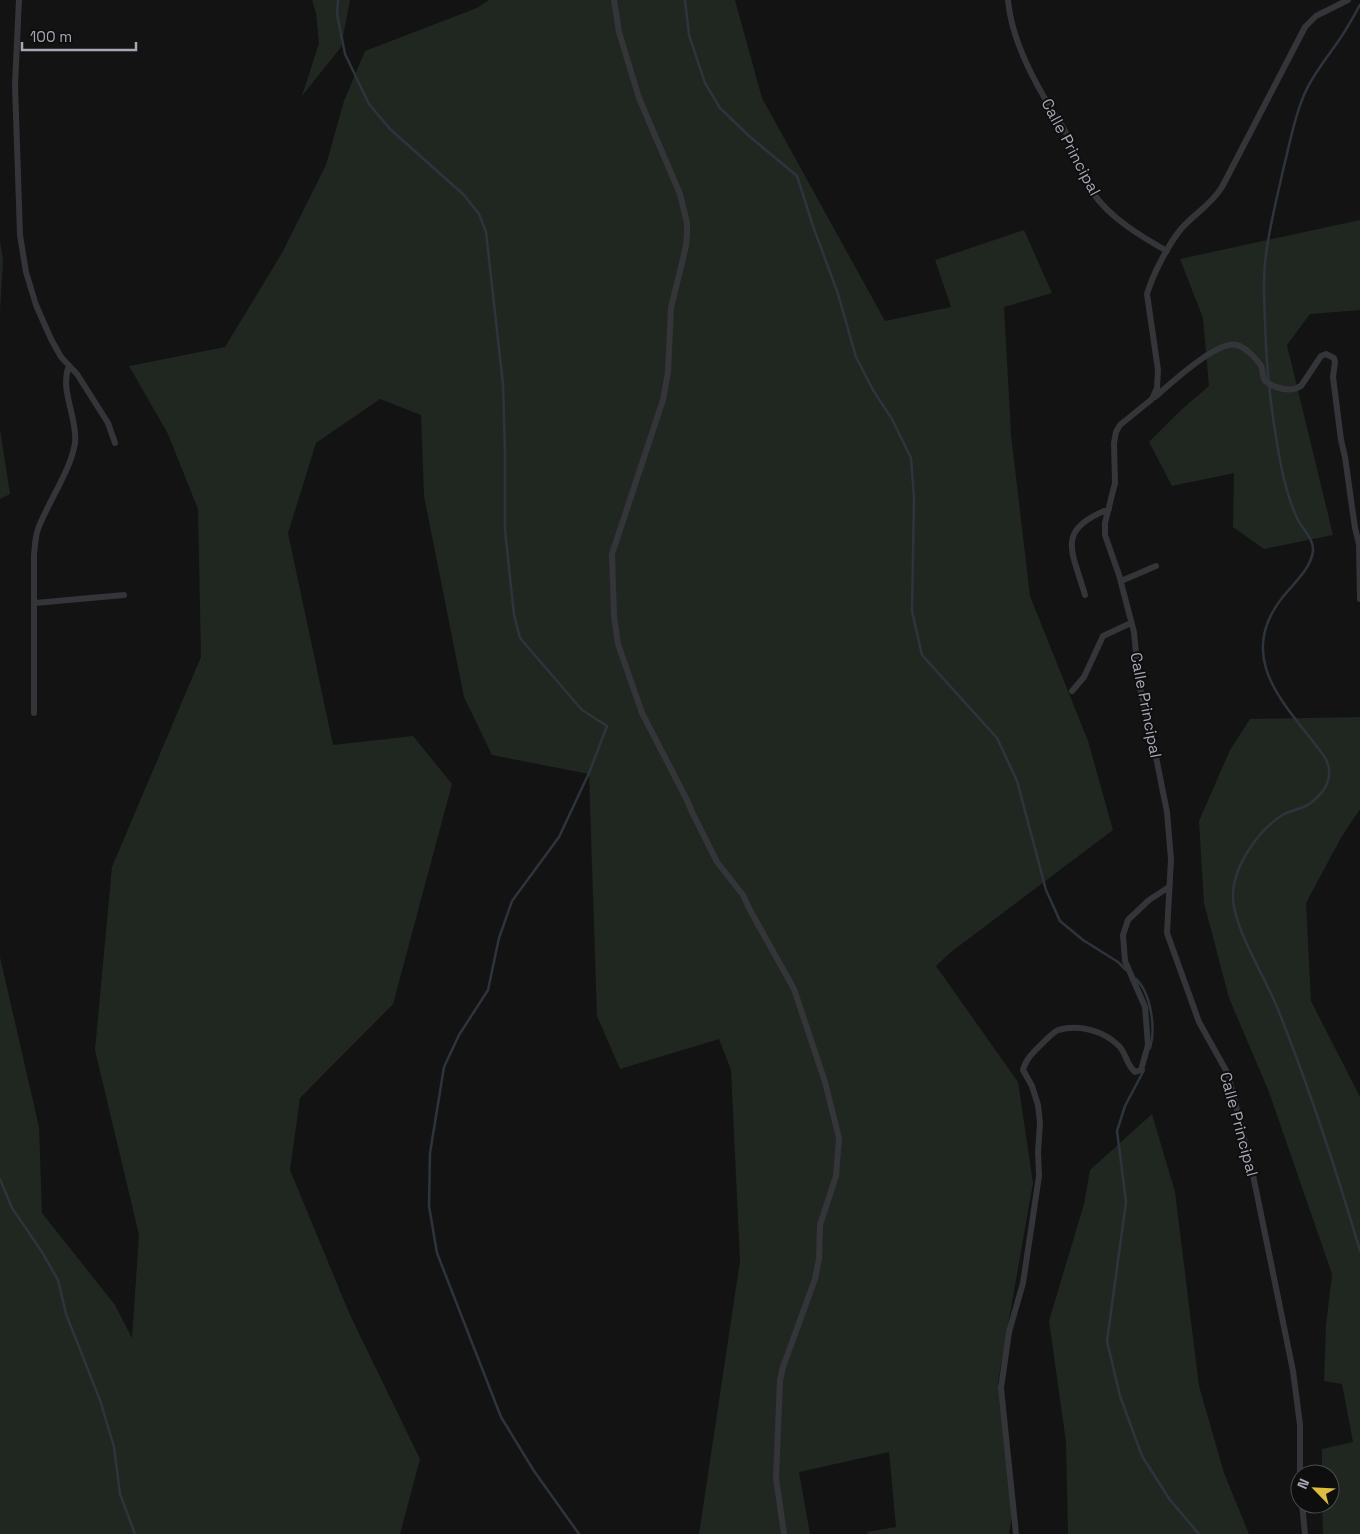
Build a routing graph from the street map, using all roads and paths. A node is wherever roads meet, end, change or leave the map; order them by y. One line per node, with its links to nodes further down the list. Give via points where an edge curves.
1 (19, 0): 6 (street, via 15,85 20,235 36,305 51,340)
2 (614, 0): 22 (street, via 619,32 640,98 680,194 687,223 686,246 670,308 668,372 663,400 612,554 618,644 642,713 717,862 744,895 794,989 825,1082 839,1138 836,1176 820,1225 815,1279 780,1380 776,1478)
3 (1008, 0): 5 (street, Calle Principal, via 1010,20 1032,73 1065,130 1093,193 1132,230)
4 (1348, 0): 5 (street, via 1316,16 1305,26 1222,187 1209,204 1182,227)
5 (1167, 251): 7 (street, via 1147,294 1158,380)
6 (69, 366): 8 (street, via 108,423); 15 (street, via 67,390 74,444 59,486 37,531)
7 (1152, 399): 9 (street, Calle Principal, via 1116,432 1115,483); 14 (street, Calle Principal, via 1202,359 1225,346 1243,348 1261,366 1264,380 1288,389 1301,386 1321,356 1326,354 1334,358 1333,377 1341,440 1359,544)
8 (115, 443)
9 (1109, 509): 11 (street, Calle Principal, via 1104,535); 13 (street, via 1080,524 1072,539 1072,551)
10 (1156, 566): 11 (street)
11 (1121, 581): 16 (street, Calle Principal)
12 (124, 595): 15 (street)
13 (1085, 595)
14 (1360, 599)
15 (35, 603): 18 (street)
16 (1131, 622): 17 (street, via 1103,636 1084,677); 19 (street, Calle Principal, via 1139,684 1167,812)
17 (1072, 691)
18 (34, 713)
19 (1170, 887): 20 (street, Calle Principal, via 1167,934 1199,1022 1228,1074 1253,1174 1293,1371 1300,1425); 23 (street, via 1149,900 1128,920 1123,935 1125,961 1145,1006 1148,1045 1141,1070 1135,1072 1121,1048 1109,1038 1090,1029 1074,1028 1056,1031 1028,1057 1023,1070 1038,1104 1040,1123 1039,1176 1001,1388)
20 (1300, 1464)
21 (1303, 1514): 24 (street)
22 (784, 1534)
23 (1016, 1534)
24 (1305, 1534)

